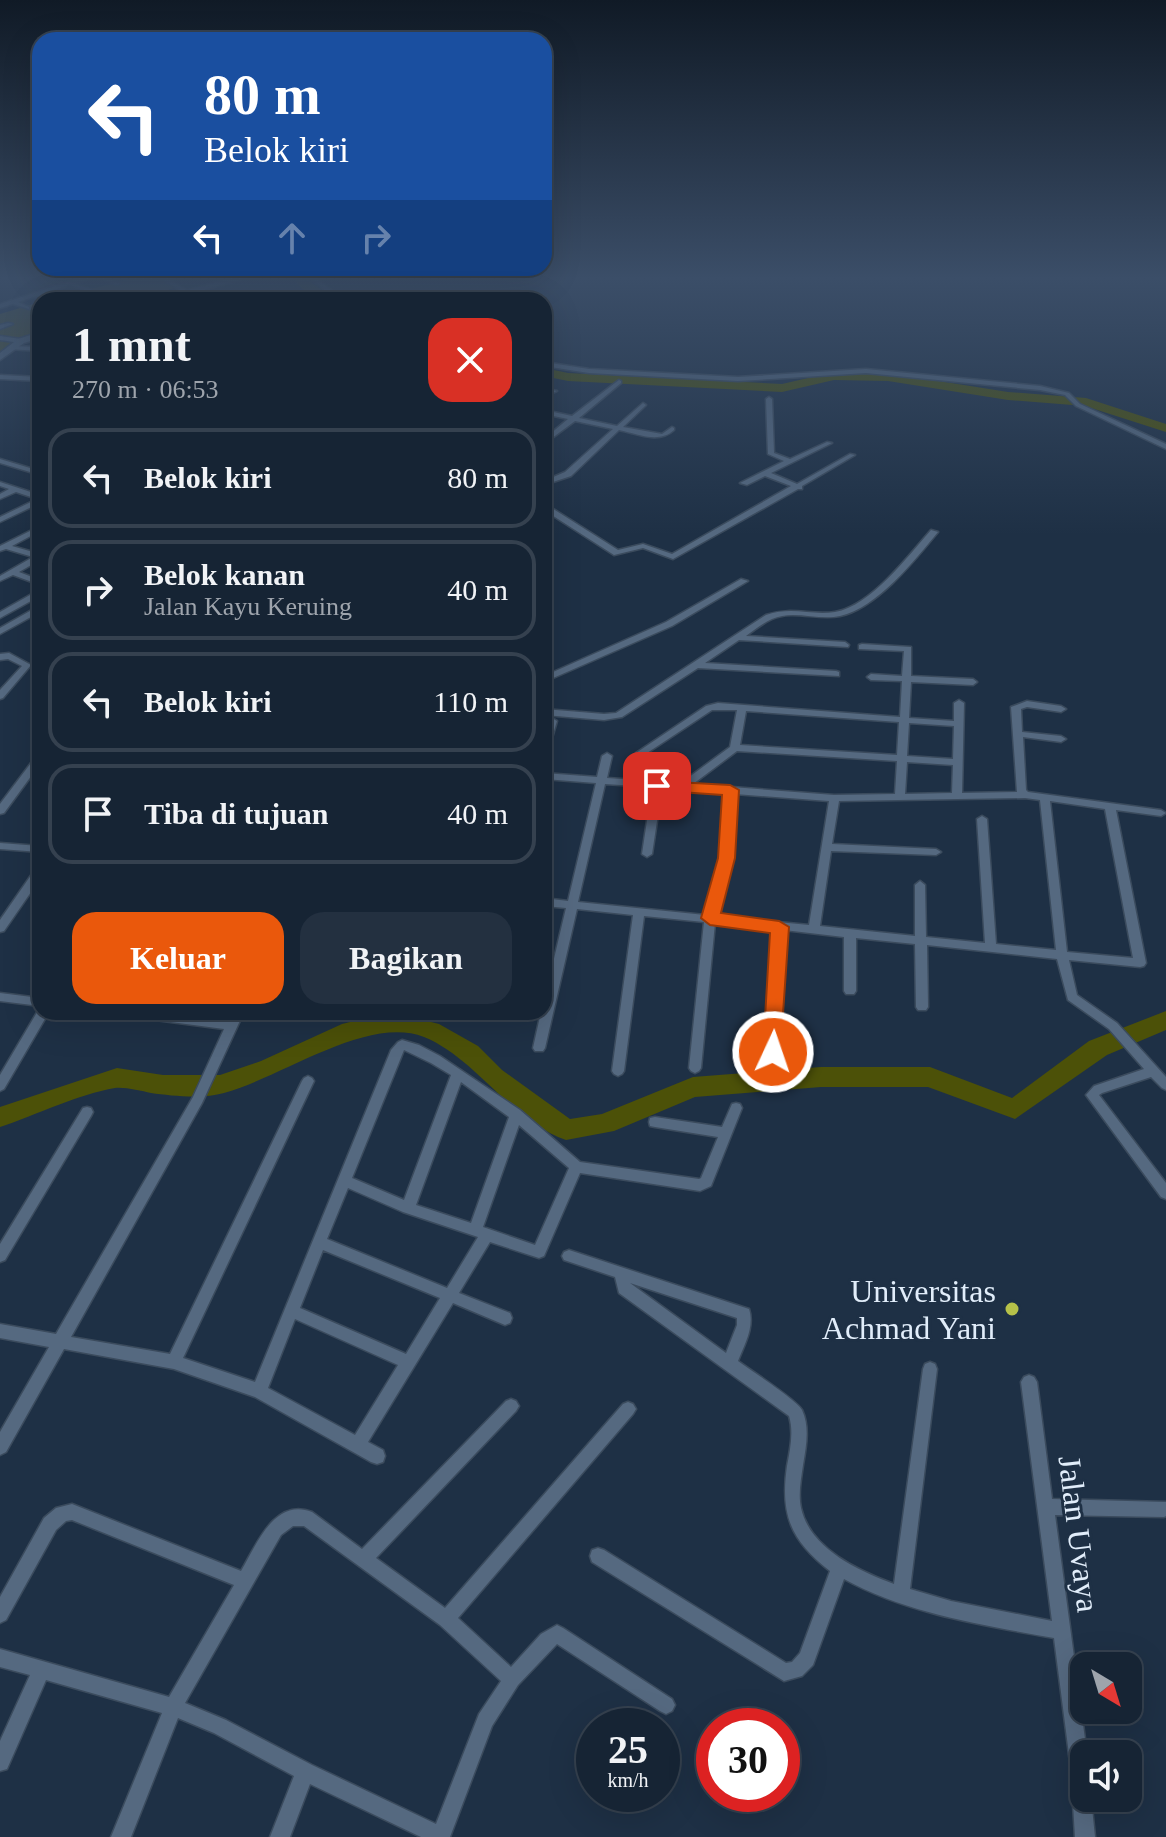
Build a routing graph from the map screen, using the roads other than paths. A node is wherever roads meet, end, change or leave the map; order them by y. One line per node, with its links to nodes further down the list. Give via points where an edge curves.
1 (552, 365): 13 (street, via 738,379 866,371 1067,394 1078,405)
2 (0, 377): 3 (street)
3 (32, 379)
4 (619, 382): 8 (street)
5 (769, 399): 16 (street, via 771,454)
6 (643, 405): 9 (street)
7 (552, 414): 8 (street)
8 (573, 418): 9 (street); 11 (street)
9 (618, 428): 10 (street, via 660,437); 22 (street)
10 (672, 429)
11 (552, 435)
12 (829, 443): 16 (street)
13 (1166, 447)
14 (852, 455): 26 (street)
15 (0, 461): 17 (street)
16 (790, 461): 20 (street)
17 (13, 465): 18 (street); 19 (street)
18 (32, 471)
19 (0, 472)
20 (765, 473): 24 (street); 26 (street)
21 (552, 477): 22 (street)
22 (557, 478): 23 (street)
23 (552, 480)
24 (744, 483)
25 (0, 484): 27 (street)
26 (799, 487): 31 (street, via 673,557 648,546 614,552)
27 (16, 489): 28 (street); 29 (street)
28 (32, 496)
29 (0, 497)
30 (32, 503): 32 (street)
31 (552, 512)
32 (0, 520)
33 (32, 532): 35 (street)
34 (934, 532): 46 (street, via 853,608 839,614 778,613)
35 (3, 548): 36 (street)
36 (32, 555)
37 (32, 561): 38 (street)
38 (13, 572): 39 (street); 40 (street)
39 (0, 579)
40 (32, 580)
41 (744, 581): 52 (street, via 669,624)
42 (32, 597): 44 (street)
43 (32, 613): 45 (street)
44 (0, 615)
45 (0, 631)
46 (741, 638): 47 (street); 50 (street)
47 (845, 645)
48 (862, 647): 54 (street, via 907,648)
49 (0, 657): 56 (street, via 27,665)
50 (698, 665): 51 (street); 60 (street, via 613,717)
51 (836, 674)
52 (552, 675)
53 (871, 677): 54 (street)
54 (908, 679): 55 (street); 61 (street)
55 (973, 682)
56 (0, 696)
57 (959, 703): 62 (street)
58 (742, 708): 61 (street); 65 (street); 66 (street, via 709,708)
59 (1061, 709): 63 (street, via 1018,705)
60 (552, 713)
61 (905, 718): 62 (street); 68 (street)
62 (958, 724): 69 (street)
63 (1019, 734): 64 (street); 77 (street)
64 (1061, 739)
65 (735, 748): 68 (street); 74 (street)
66 (641, 753)
67 (607, 756): 72 (street)
68 (904, 757): 69 (street); 78 (street)
69 (958, 762): 76 (street)
70 (32, 768): 82 (street)
71 (552, 777): 72 (street)
72 (600, 781): 73 (street); 93 (street)
73 (657, 786): 74 (street); 89 (street)
74 (683, 786): 75 (street)
75 (730, 790): 79 (street); 95 (street, via 727,858)
76 (957, 794): 77 (street); 78 (street)
77 (1025, 795): 80 (street)
78 (900, 796): 79 (street)
79 (834, 798): 86 (street)
80 (1045, 800): 81 (street); 102 (street)
81 (1110, 807): 83 (street); 102 (street, via 1140,963)
82 (0, 811)
83 (1161, 813)
84 (982, 819): 101 (street)
85 (0, 846): 87 (street)
86 (826, 847): 88 (street); 98 (street)
87 (32, 848)
88 (936, 852)
89 (647, 854)
90 (32, 882): 97 (street)
91 (920, 885): 100 (street)
92 (552, 903): 93 (street)
93 (572, 904): 94 (street); 103 (street)
94 (639, 912): 95 (street); 116 (street)
95 (710, 918): 96 (street); 115 (street)
96 (779, 927): 98 (street); 114 (street)
97 (0, 928)
98 (814, 930): 99 (street)
99 (850, 933): 100 (street); 104 (street)
100 (922, 941): 101 (street); 107 (street)
101 (991, 949): 102 (street)
102 (1062, 955): 117 (street, via 1072,997 1113,1026)
103 (552, 991)
104 (850, 991)
105 (0, 997): 106 (street)
106 (32, 1001)
107 (922, 1007)
108 (38, 1020): 121 (street)
109 (194, 1020): 112 (street)
110 (234, 1020): 112 (street)
111 (545, 1020): 113 (street)
112 (232, 1025): 140 (street, via 198,1099)
113 (539, 1048)
114 (773, 1052)
115 (695, 1068)
116 (618, 1071)
117 (1154, 1071): 120 (street); 129 (street, via 1092,1095)
118 (457, 1075): 124 (street); 128 (street, via 412,1046 397,1050); 130 (street)
119 (308, 1081): 142 (street)
120 (1166, 1085)
121 (0, 1086)
122 (736, 1108): 126 (street)
123 (87, 1112): 133 (street)
124 (516, 1114): 127 (street); 131 (street)
125 (655, 1122): 126 (street)
126 (725, 1133): 127 (street, via 706,1182 700,1185)
127 (576, 1167): 131 (street, via 539,1252)
128 (345, 1181): 130 (street); 132 (street)
129 (1166, 1193)
130 (408, 1208): 131 (street)
131 (481, 1232): 136 (street)
132 (319, 1242): 136 (street); 137 (street)
133 (0, 1256)
134 (569, 1256): 135 (street)
135 (621, 1273): 143 (street, via 624,1288); 143 (street, via 744,1314)
136 (449, 1294): 138 (street); 141 (street)
137 (292, 1311): 141 (street); 146 (street)
138 (505, 1318)
139 (0, 1331): 140 (street)
140 (59, 1342): 142 (street); 150 (street)
141 (406, 1361): 149 (street)
142 (174, 1362): 146 (street)
143 (729, 1365): 156 (street, via 795,1411 798,1431 790,1495 795,1517 813,1549)
144 (930, 1369): 158 (street)
145 (1029, 1382): 152 (street, Jalan Uvaya)
146 (259, 1391): 149 (street)
147 (511, 1406): 155 (street)
148 (628, 1409): 160 (street)
149 (358, 1444): 151 (street)
150 (0, 1447)
151 (377, 1456)
152 (1045, 1507): 153 (street); 161 (street, Jalan Uvaya)
153 (1164, 1509)
154 (598, 1556): 156 (street, via 784,1672 796,1670 807,1659)
155 (365, 1558): 157 (street, via 306,1518 290,1518 275,1529); 160 (street)
156 (839, 1569): 158 (street)
157 (245, 1581): 159 (street, via 72,1512 50,1524); 166 (street)
158 (901, 1594): 161 (street)
159 (0, 1614)
160 (446, 1619): 164 (street)
161 (1061, 1631): 172 (street, Jalan Uvaya)
162 (0, 1658): 163 (street)
163 (42, 1669): 166 (street); 167 (street)
164 (512, 1679): 165 (street, via 557,1634); 171 (street, via 485,1720)
165 (666, 1705)
166 (173, 1707): 168 (street); 169 (street)
167 (0, 1762)
168 (305, 1772): 170 (street); 171 (street)
169 (121, 1837)
170 (280, 1837)
171 (440, 1837)
172 (1085, 1837)

